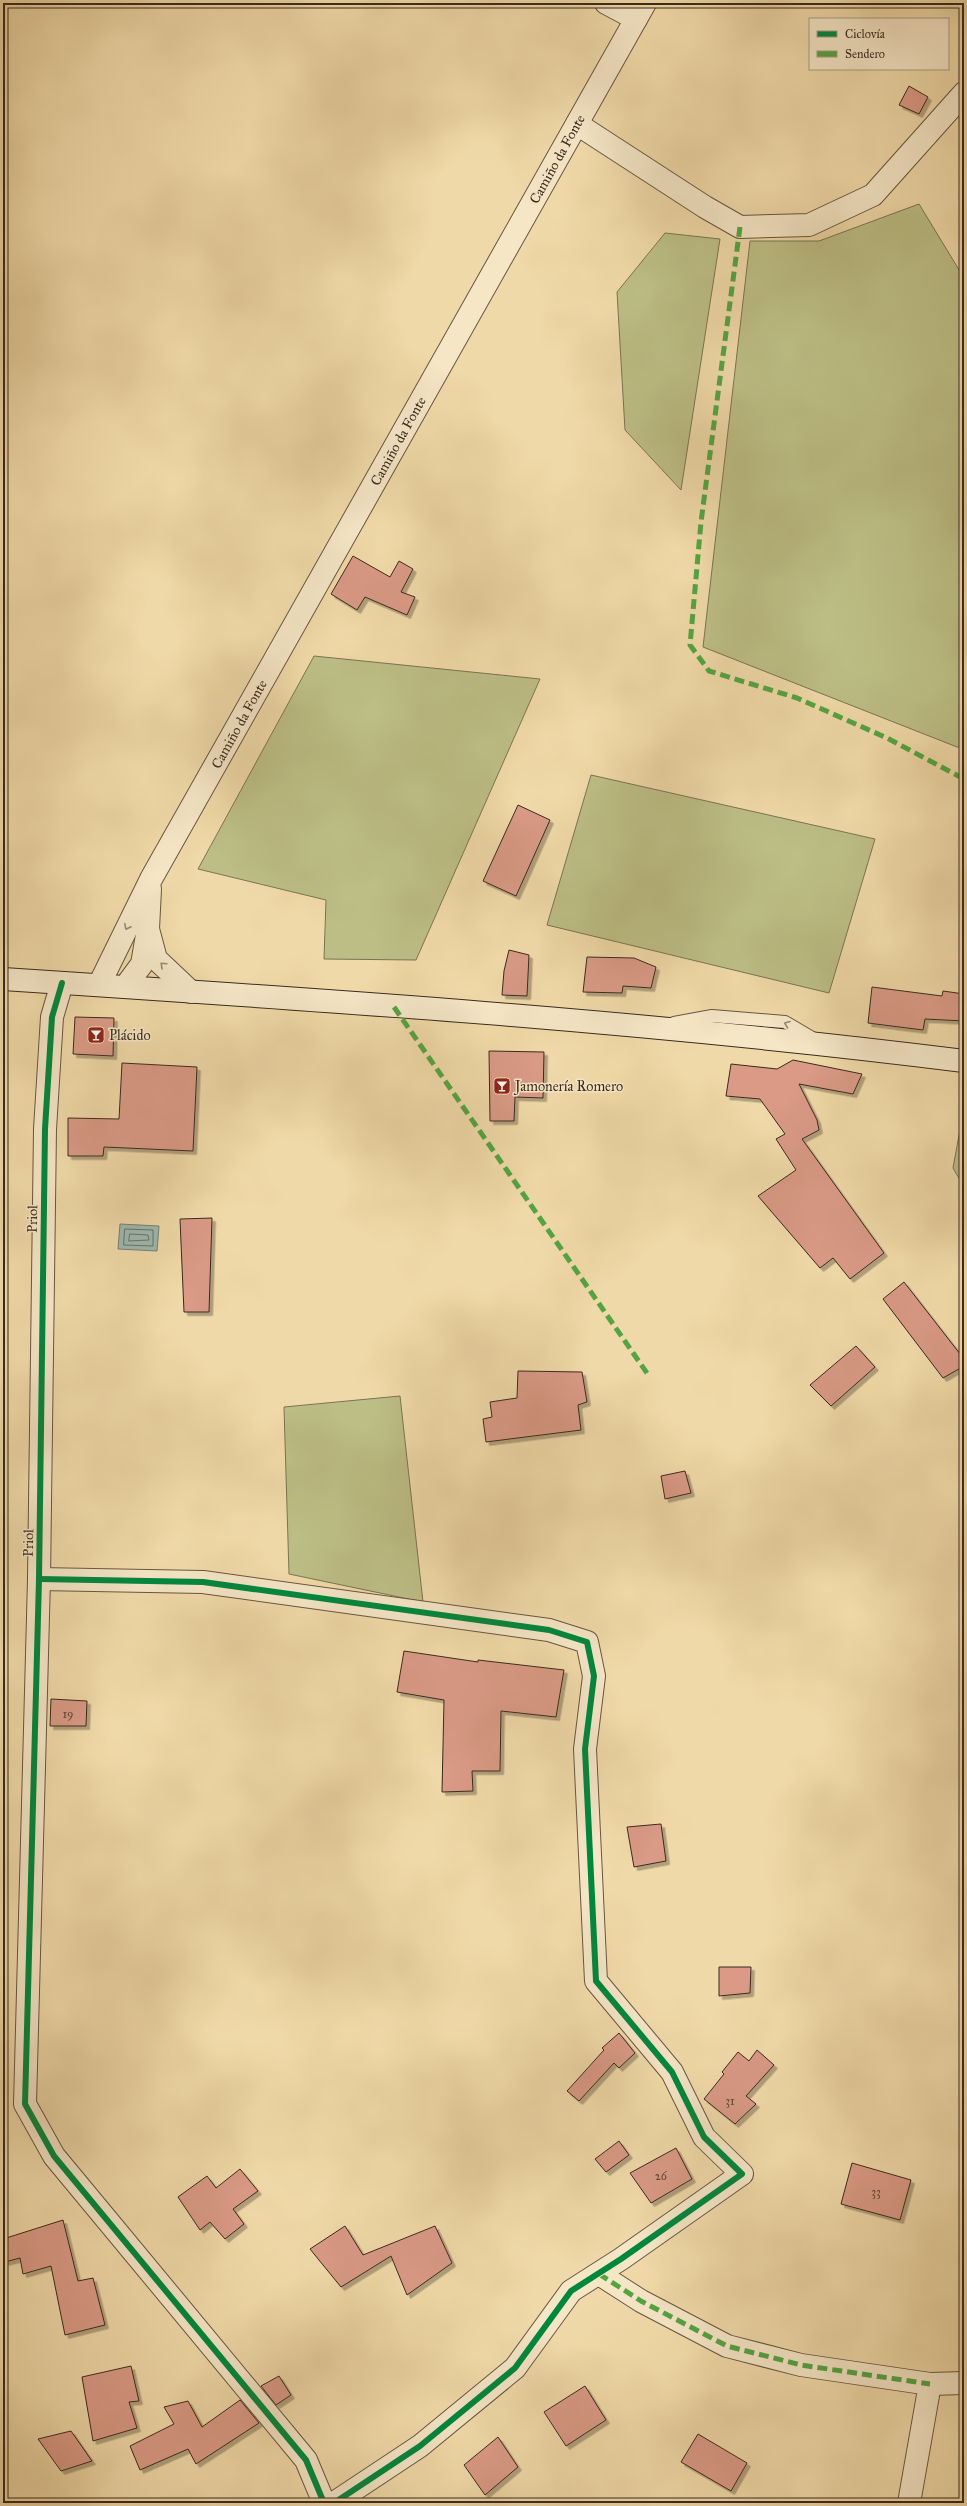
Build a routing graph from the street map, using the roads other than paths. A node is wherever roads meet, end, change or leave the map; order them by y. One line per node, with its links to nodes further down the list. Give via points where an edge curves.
1 (606, 3): 2 (street)
2 (640, 11): 4 (street, Camiño da Fonte)
3 (964, 93): 4 (street, via 873,195 808,224 740,227)
4 (577, 124): 5 (street, Camiño da Fonte)
5 (151, 880): 6 (street); 9 (street, Camiño da Fonte, one-way to 9)
6 (148, 929): 10 (street, via 142,964); 11 (street, one-way to 6, via 156,959)
7 (3, 979): 8 (street)
8 (62, 983): 9 (street); 13 (street, Priol, via 52,1018 45,1128)
9 (99, 985): 10 (street)
10 (124, 987): 11 (street)
11 (191, 992): 12 (street, via 644,1027 821,1043)
12 (964, 1061)
13 (39, 1579): 14 (street, via 203,1582 549,1630 587,1642 594,1676 585,1749 596,1981 672,2072 704,2137 742,2174); 17 (street, Priol, via 25,2104 54,2156 306,2460)
14 (599, 2274): 16 (street, via 641,2301 727,2346 801,2365); 18 (street, via 571,2291 515,2368 420,2446)
15 (964, 2383): 16 (street)
16 (930, 2384): 19 (street)
17 (324, 2503)
18 (334, 2503)
19 (909, 2503)

